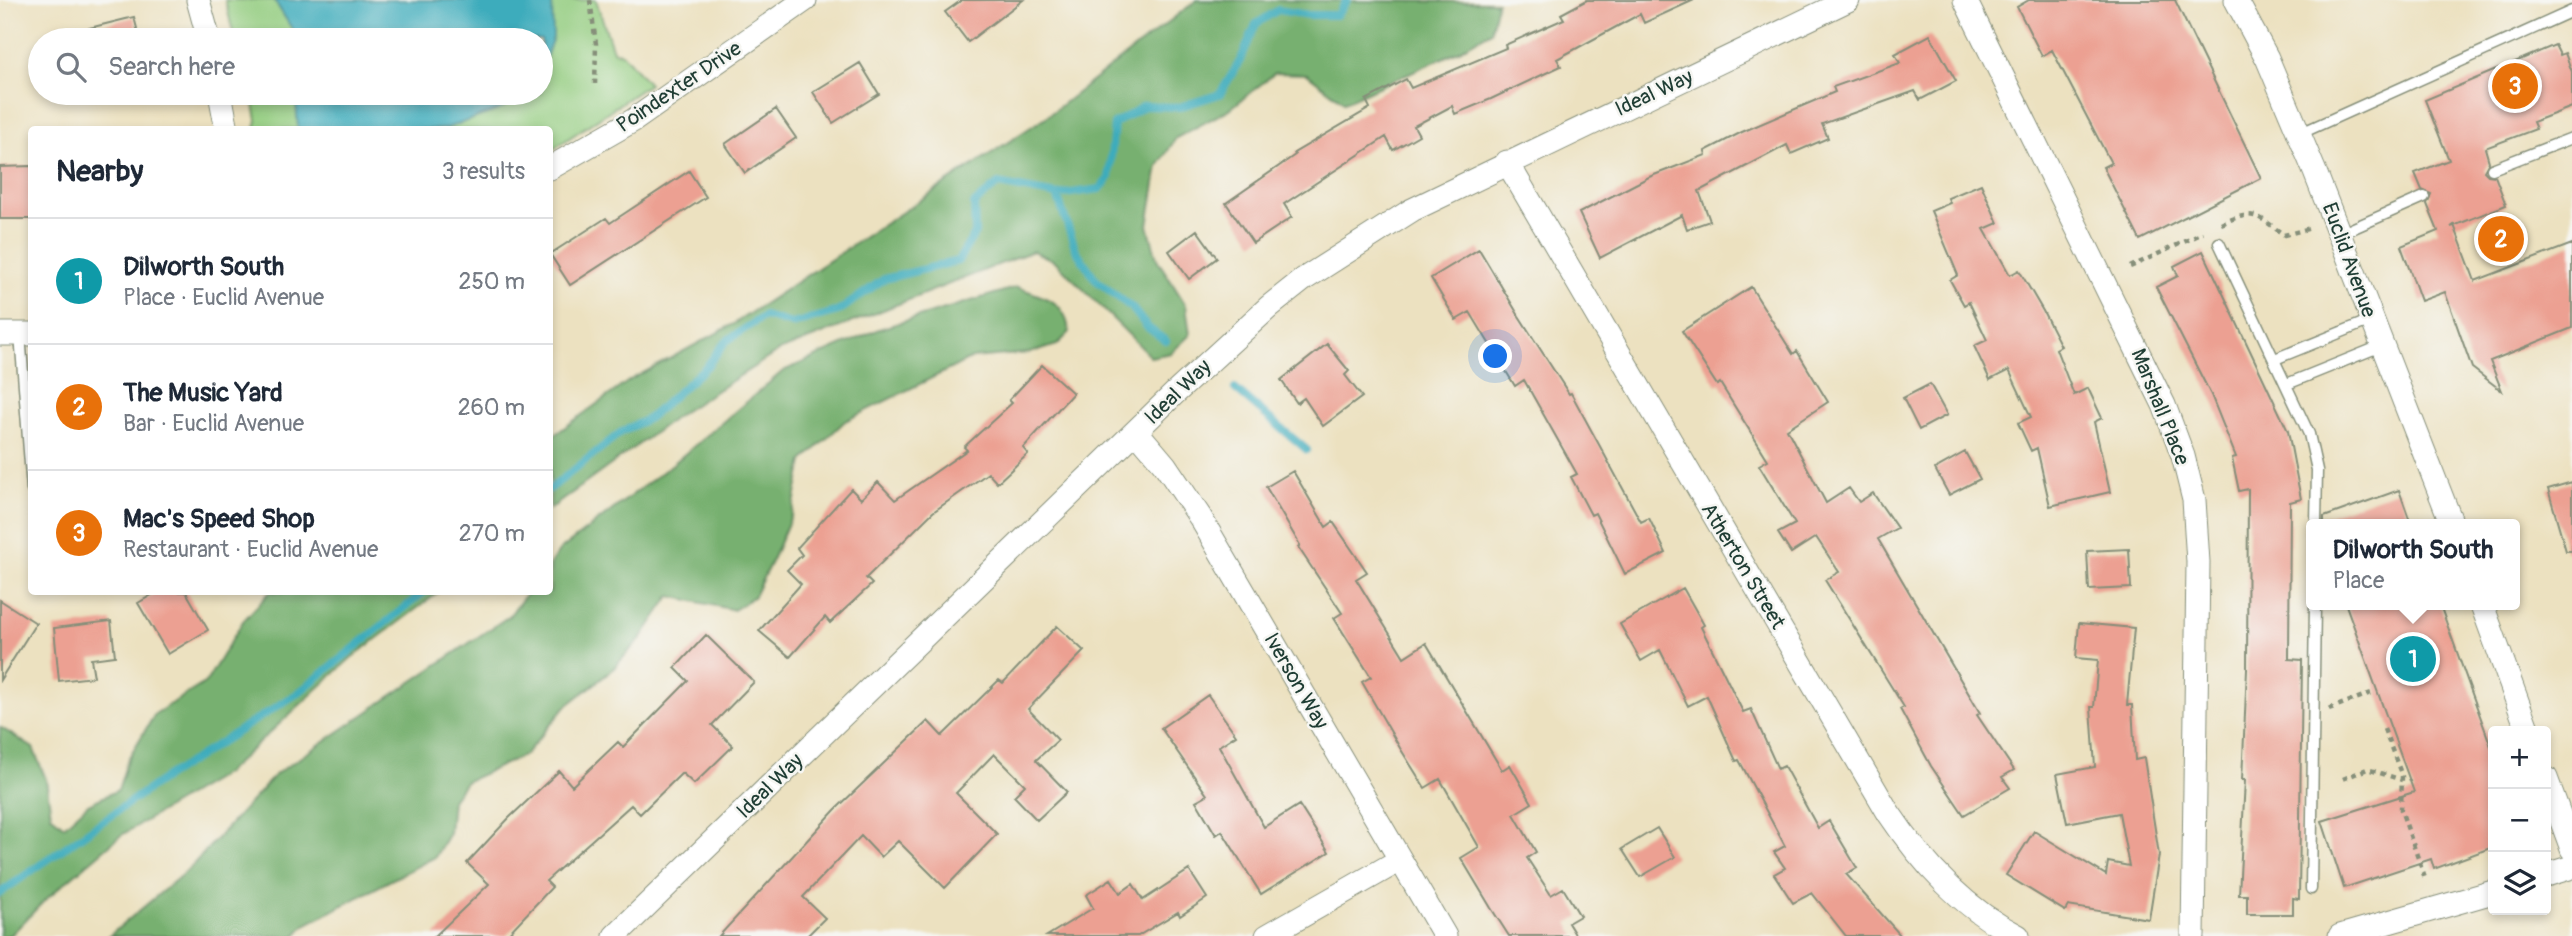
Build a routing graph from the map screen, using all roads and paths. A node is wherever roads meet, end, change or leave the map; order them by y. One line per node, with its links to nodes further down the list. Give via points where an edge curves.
1 (198, 0): 8 (street)
2 (590, 0): 9 (path)
3 (805, 0): 15 (street, Poindexter Drive, via 634,120)
4 (1848, 0): 14 (street, Ideal Way)
5 (1965, 0): 49 (street, Marshall Place, via 2164,405 2186,467 2194,500 2198,562)
6 (2236, 0): 12 (street, Euclid Avenue)
7 (2572, 11): 12 (lane)
8 (206, 28)
9 (595, 84)
10 (222, 105): 11 (street)
11 (226, 126)
12 (2299, 134): 18 (street, Euclid Avenue)
13 (2572, 138): 16 (lane)
14 (1507, 162): 25 (street, Ideal Way, via 1384,226 1304,279); 48 (street, Atherton Street, via 1888,812 1924,862 1960,898)
15 (553, 166)
16 (2492, 169)
17 (2424, 197): 18 (lane)
18 (2340, 234): 20 (street, Euclid Avenue)
19 (2219, 243): 23 (lane)
20 (2371, 320): 22 (street, Euclid Avenue); 23 (lane)
21 (17, 334): 26 (lane)
22 (2381, 346): 24 (lane); 28 (street, Euclid Avenue)
23 (2275, 359): 24 (lane)
24 (2287, 384): 27 (lane, via 2309,433 2317,470)
25 (1137, 432): 39 (street, Iverson Way, via 1200,517); 45 (street, Ideal Way)
26 (28, 448)
27 (2316, 519)
28 (2450, 519)
29 (2315, 610): 32 (lane)
30 (2484, 610): 33 (street)
31 (2371, 693): 32 (path)
32 (2313, 715): 43 (lane)
33 (2526, 726)
34 (2384, 729): 36 (path)
35 (2343, 779): 36 (path, via 2367,769)
36 (2402, 780): 42 (path, via 2401,810)
37 (2550, 789): 38 (street)
38 (2572, 849)
39 (1400, 860): 46 (street); 47 (street, Iverson Way)
40 (2572, 867): 41 (street)
41 (2551, 873)
42 (2425, 878)
43 (2311, 890)
44 (2488, 892): 50 (street)
45 (615, 936)
46 (1267, 936)
47 (1445, 936)
48 (2018, 936)
49 (2193, 936)
50 (2340, 936)

